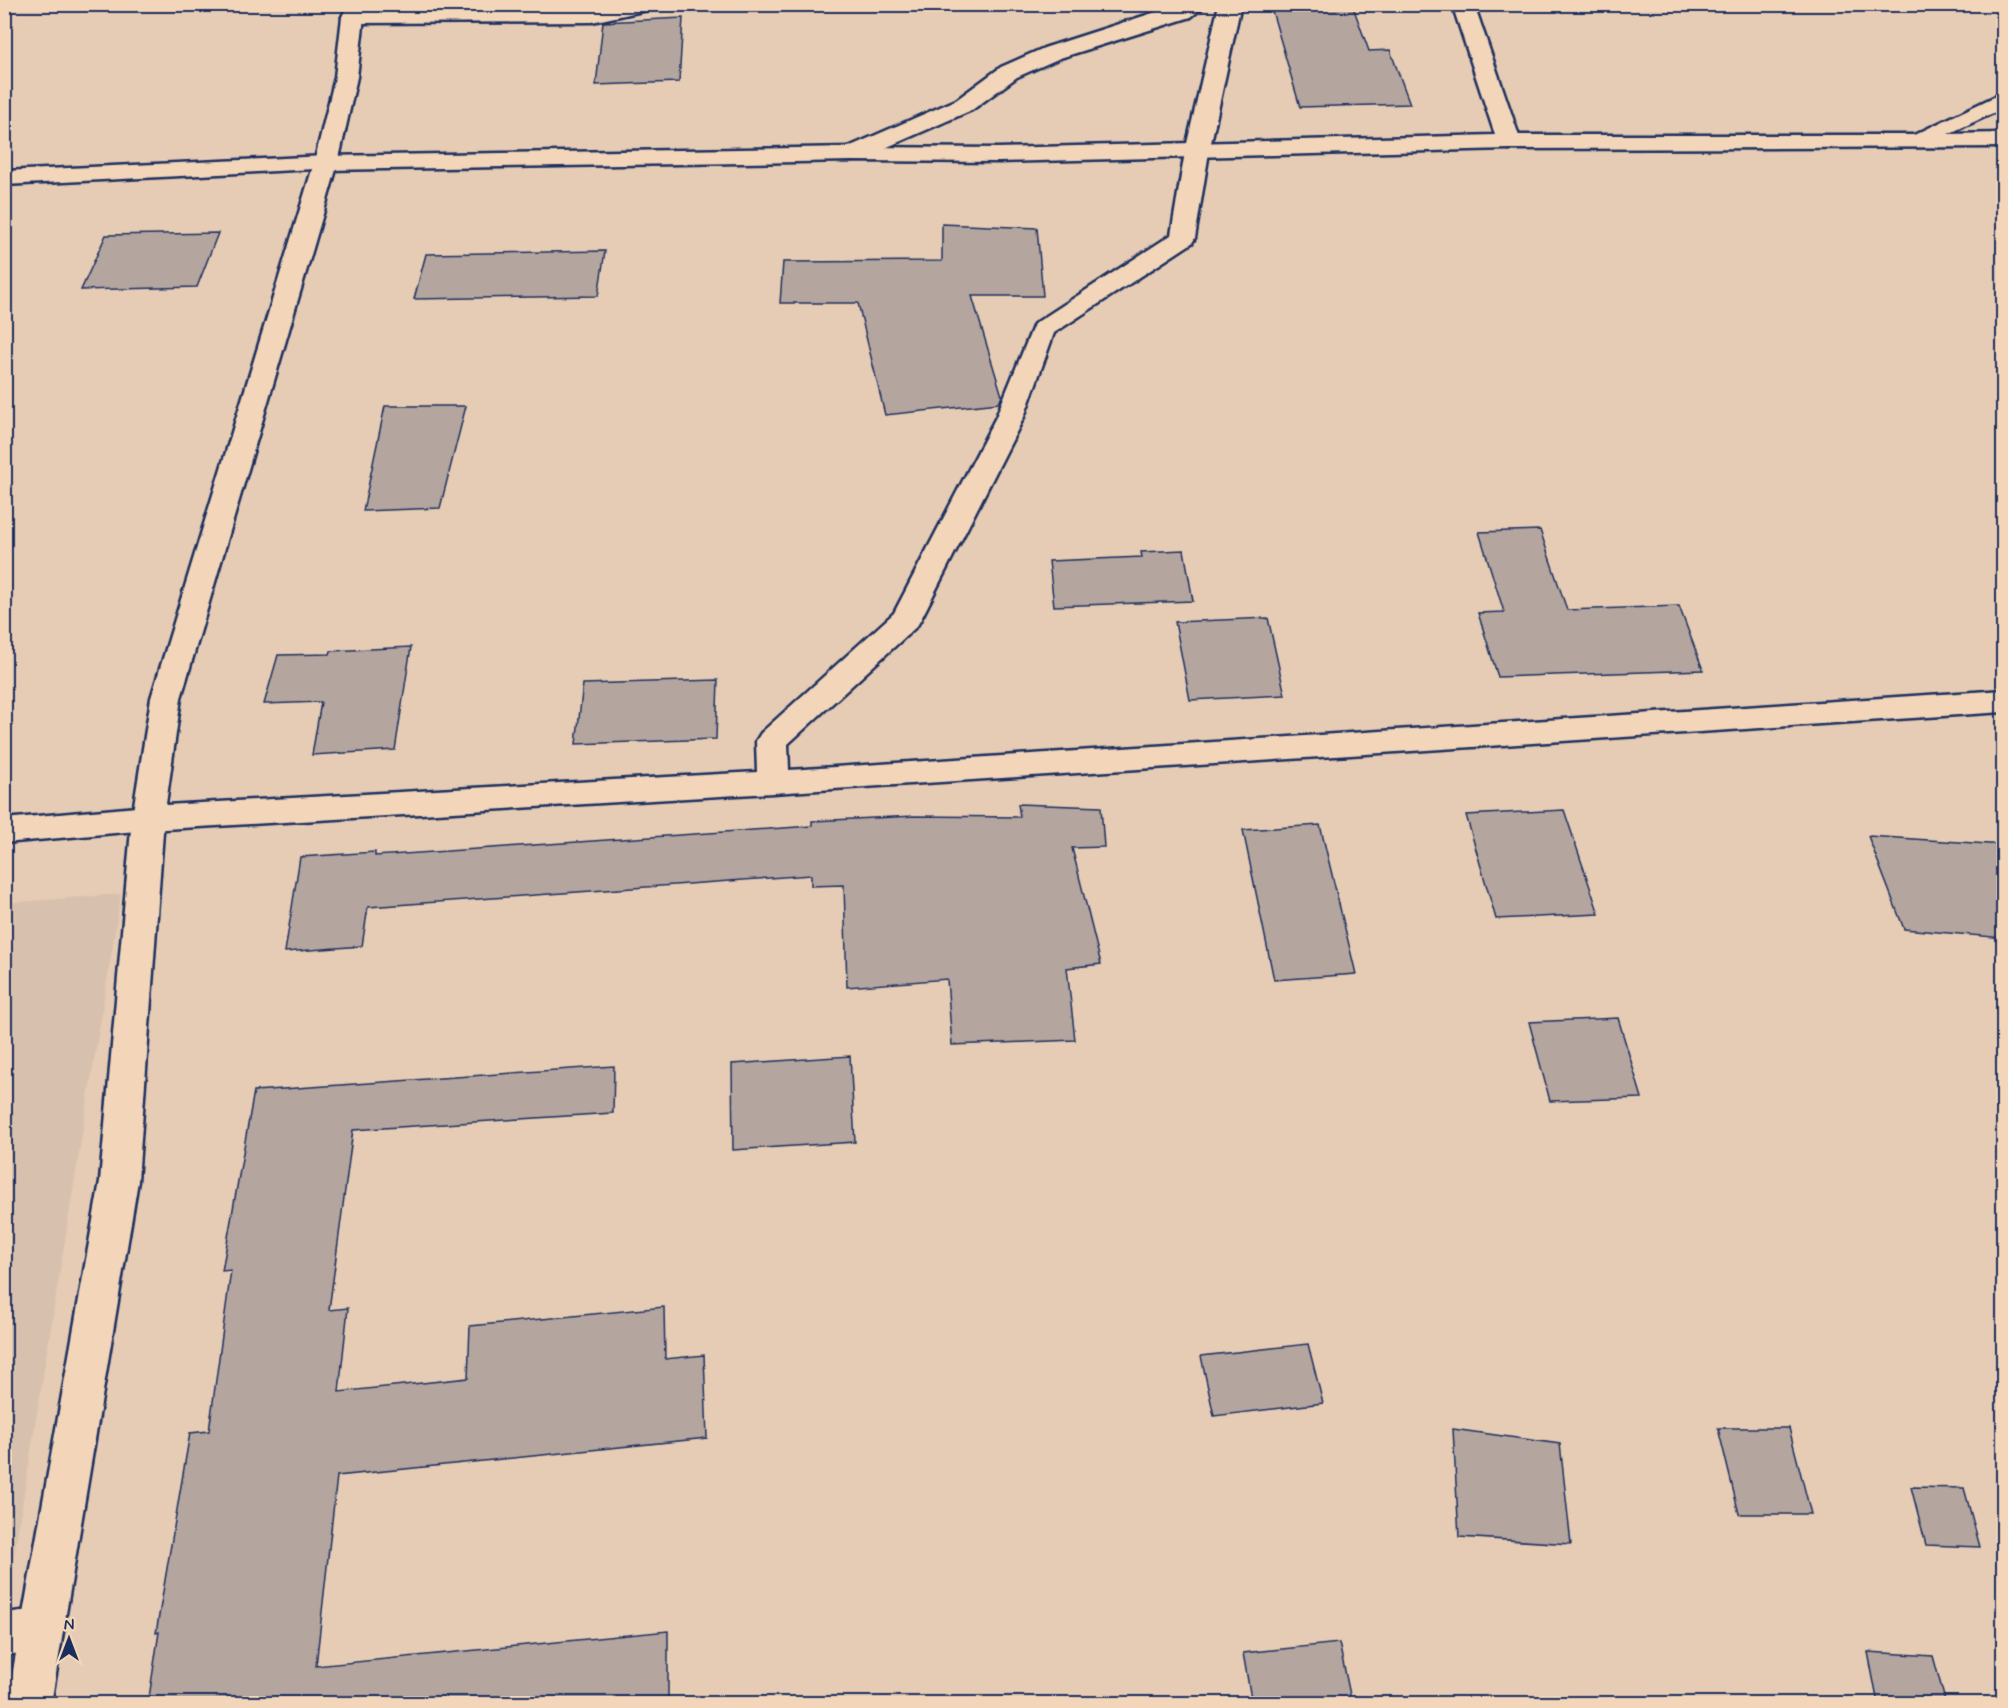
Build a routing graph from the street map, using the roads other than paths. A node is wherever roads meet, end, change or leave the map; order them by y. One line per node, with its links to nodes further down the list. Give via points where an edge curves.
1 (644, 4): 5 (street, via 592,16)
2 (1197, 4): 11 (street, via 1183,12 1052,53 1009,72 964,105)
3 (1230, 4): 10 (street)
4 (1463, 4): 8 (street)
5 (356, 11): 12 (street)
6 (2004, 99): 9 (street)
7 (2004, 140): 9 (street)
8 (1509, 142): 9 (street); 10 (street)
9 (1914, 142)
10 (1197, 152): 11 (street); 15 (street, via 1183,238 1043,329 1010,417 906,619 772,741)
11 (852, 154): 12 (street)
12 (326, 163): 13 (street); 16 (street, via 165,699)
13 (4, 178)
14 (2004, 701): 15 (street)
15 (773, 782): 16 (street)
16 (148, 818): 17 (street); 18 (street, via 119,1181)
17 (4, 831)
18 (22, 1632): 19 (street)
19 (29, 1704)

